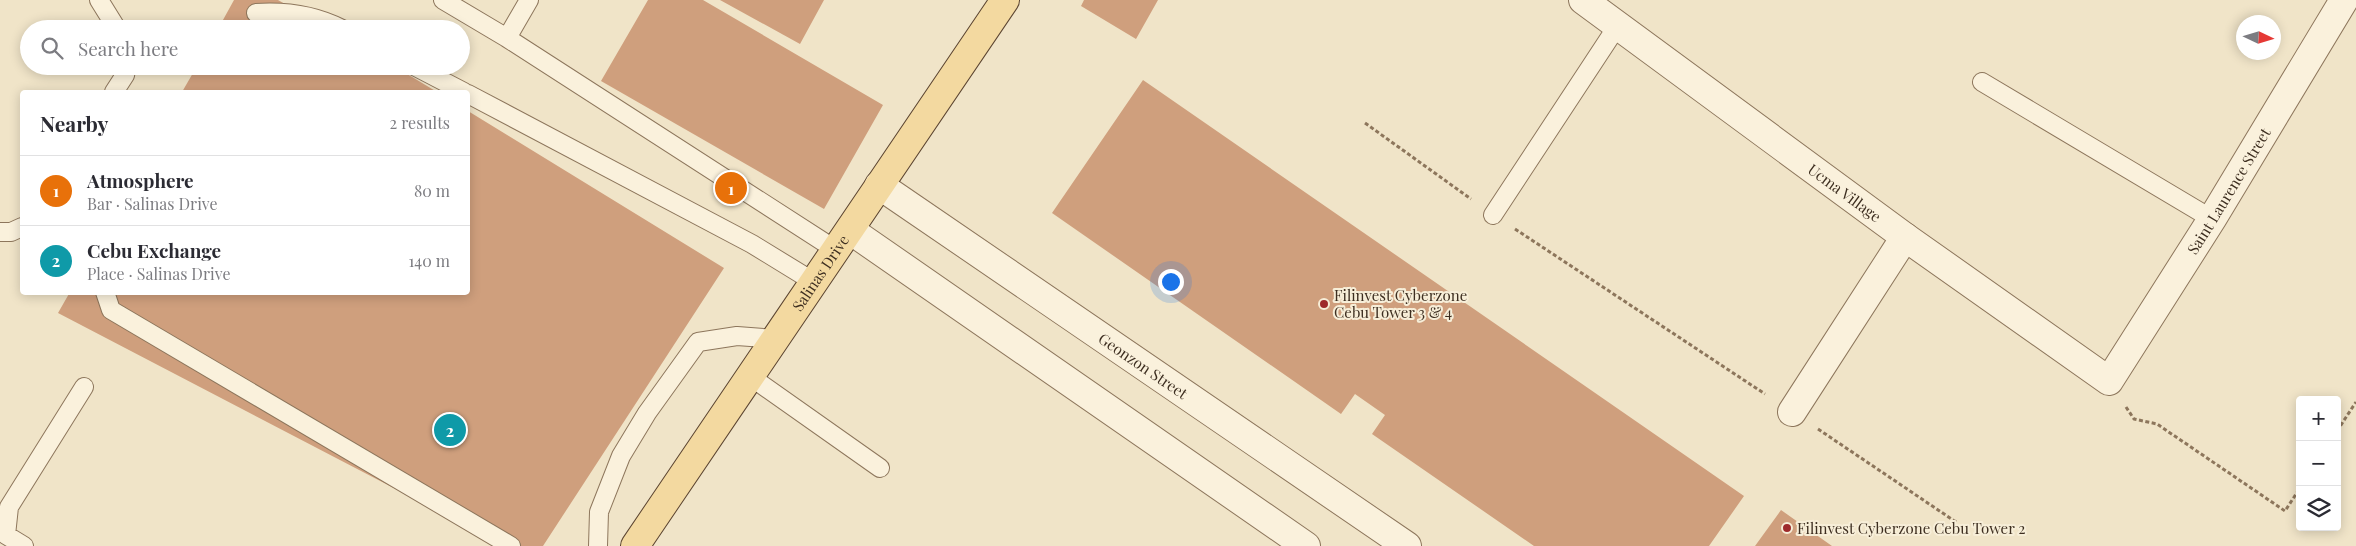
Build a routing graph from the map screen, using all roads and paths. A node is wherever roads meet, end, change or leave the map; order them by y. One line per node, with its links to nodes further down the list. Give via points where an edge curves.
1 (99, 0): 8 (lane)
2 (443, 0): 11 (lane)
3 (529, 0): 11 (lane)
4 (1005, 0): 19 (main road, Salinas Drive)
5 (1583, 0): 10 (street, Ucma Village)
6 (2344, 0): 21 (street, Saint Laurence Street)
7 (256, 13): 9 (lane, via 279,11)
8 (111, 20)
9 (324, 20)
10 (1618, 25): 20 (lane); 24 (street, Ucma Village)
11 (507, 38): 25 (lane)
12 (125, 75): 15 (lane)
13 (431, 75): 16 (lane)
14 (1982, 82): 21 (lane)
15 (115, 90)
16 (460, 90)
17 (470, 95): 26 (lane, via 752,244)
18 (1365, 123): 20 (path)
19 (879, 185): 25 (main road, Salinas Drive); 43 (street, Geonzon Street)
20 (1493, 215): 33 (path)
21 (2212, 218): 30 (street, Saint Laurence Street)
22 (20, 228): 23 (lane)
23 (0, 232)
24 (1905, 236): 30 (street, Ucma Village); 33 (street)
25 (843, 240): 26 (main road, Salinas Drive); 42 (street)
26 (814, 282): 28 (main road, Salinas Drive)
27 (106, 295): 39 (lane, via 111,310)
28 (776, 339): 29 (main road, Salinas Drive); 40 (lane, via 737,336 698,342 647,413 621,456 599,512)
29 (751, 377): 35 (lane); 41 (main road, Salinas Drive)
30 (2109, 382): 36 (path, via 2134,419 2158,424 2285,511)
31 (84, 387): 38 (lane, via 9,507 6,535)
32 (2356, 402): 34 (path)
33 (1792, 412): 37 (path)
34 (2341, 425)
35 (880, 468)
36 (2296, 494)
37 (1956, 522)
38 (24, 546)
39 (511, 546)
40 (598, 546)
41 (636, 546)
42 (1306, 546)
43 (1407, 546)

